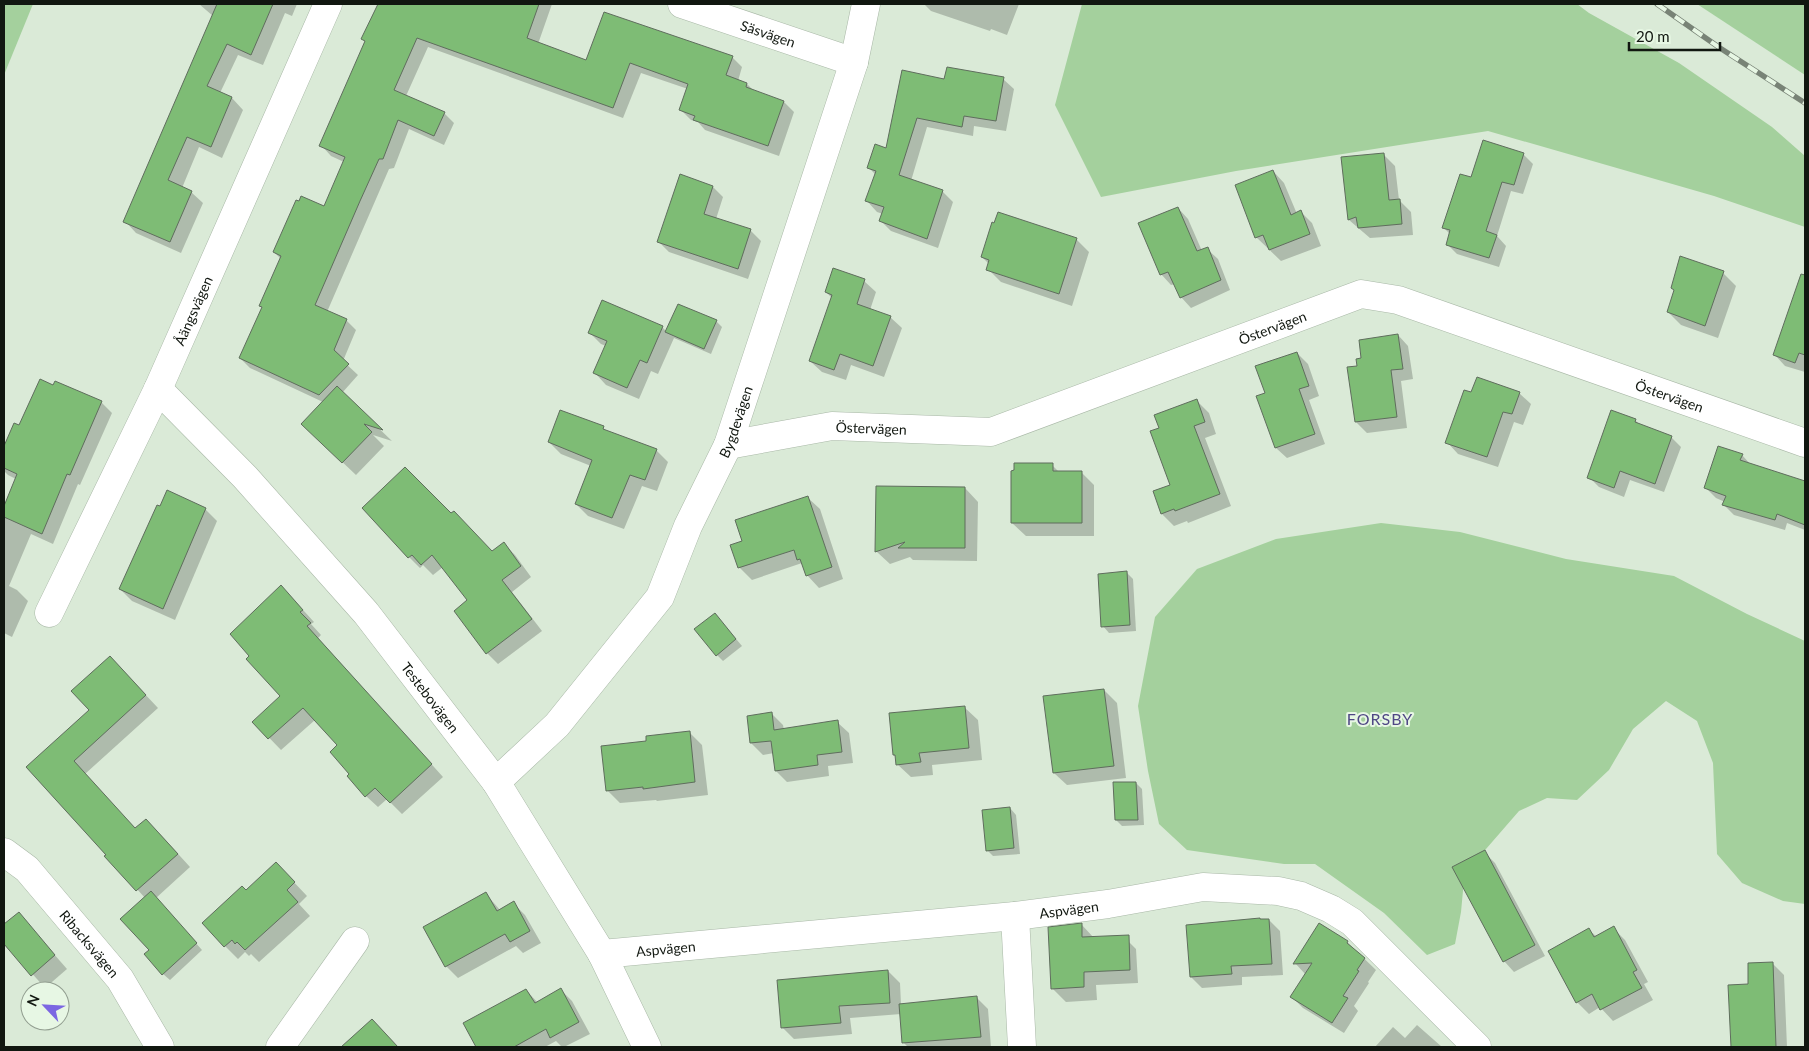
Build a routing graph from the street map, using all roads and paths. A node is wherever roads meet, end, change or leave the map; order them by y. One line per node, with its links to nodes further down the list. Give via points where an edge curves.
1 (328, 4): 5 (street, Åängsvägen)
2 (682, 4): 4 (street, Säsvägen)
3 (866, 4): 4 (street, Bygdevägen)
4 (854, 62): 7 (street, Bygdevägen)
5 (158, 389): 8 (street, Åängsvägen); 9 (street, Testebovägen, via 245,476 366,613)
6 (1805, 443): 7 (street, Östervägen, via 1398,300 1361,294 991,432 832,426)
7 (728, 445): 9 (street, Bygdevägen, via 688,526 660,597 557,725)
8 (50, 613)
9 (496, 782): 13 (street, Testebovägen)
10 (4, 852): 14 (street, Ribacksvägen, via 27,869 120,979)
11 (1015, 916): 13 (street, Aspvägen); 17 (street); 18 (street, Aspvägen, via 1203,887 1278,891 1300,896 1352,922)
12 (355, 941): 15 (street)
13 (602, 954): 16 (street, Testebovägen)
14 (160, 1047)
15 (280, 1047)
16 (647, 1047)
17 (1022, 1047)
18 (1477, 1047)

